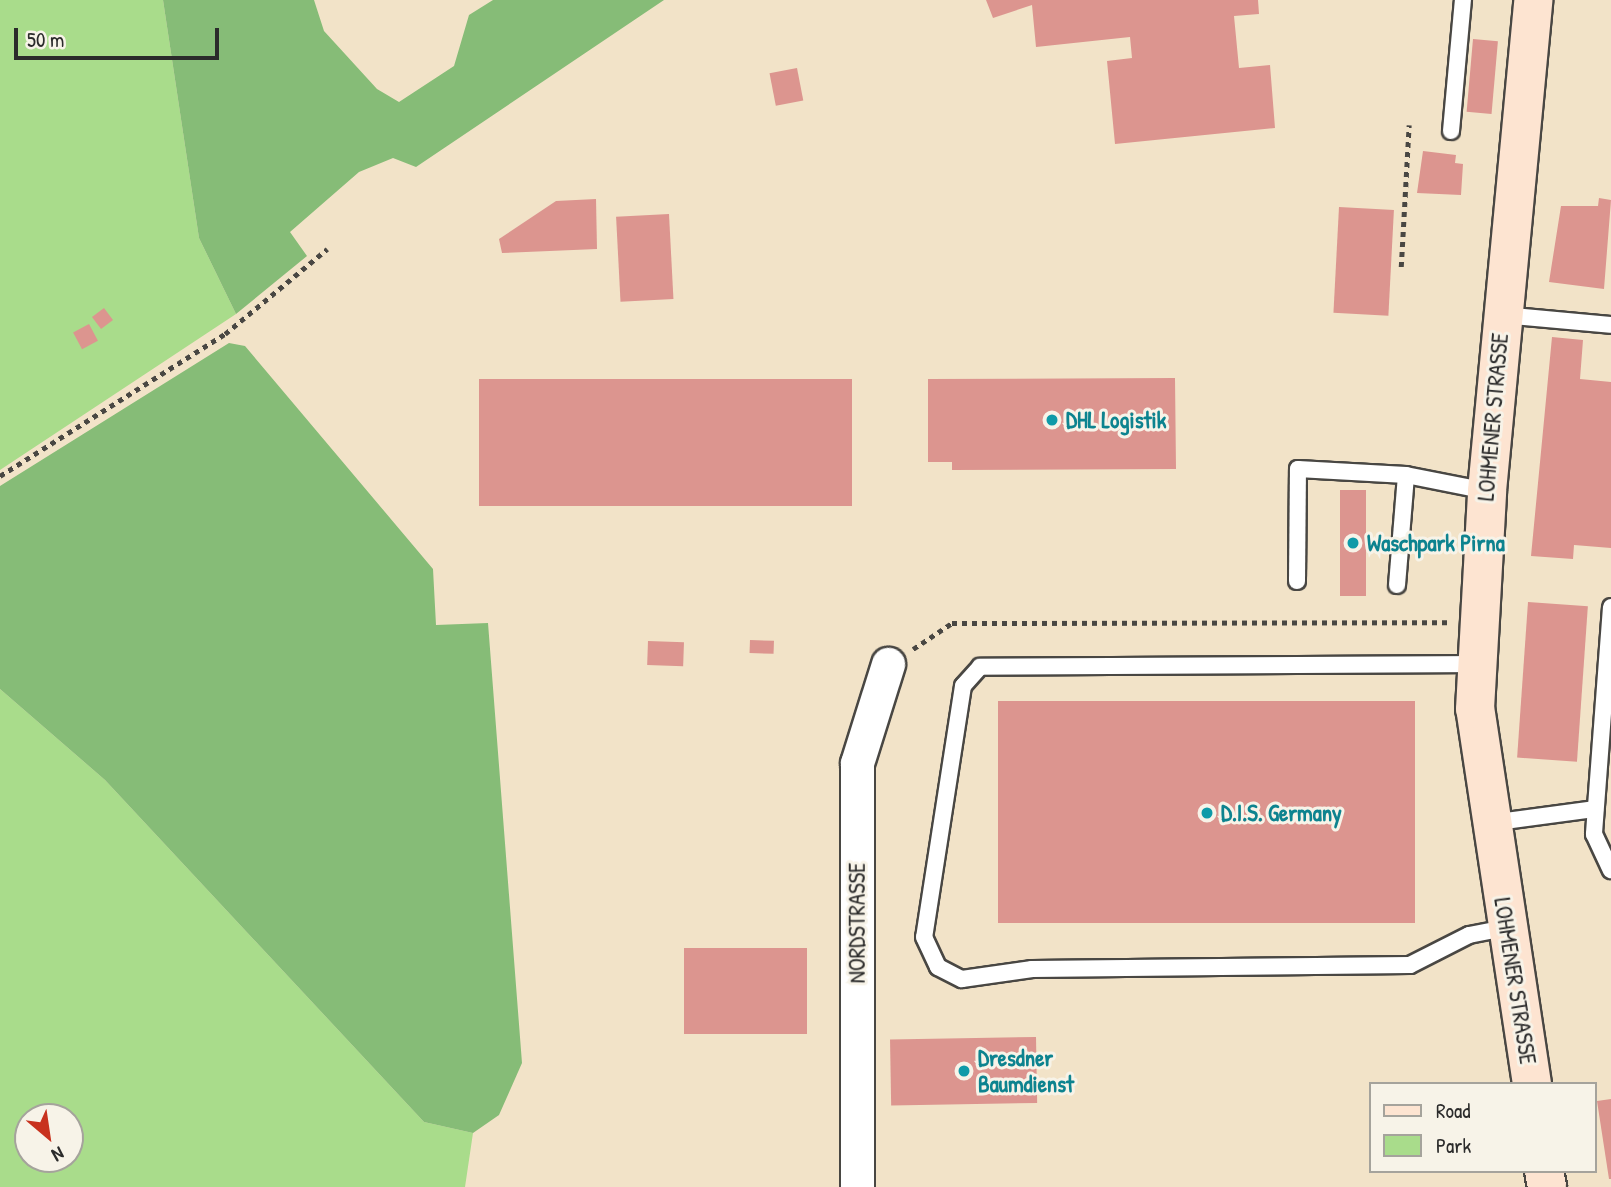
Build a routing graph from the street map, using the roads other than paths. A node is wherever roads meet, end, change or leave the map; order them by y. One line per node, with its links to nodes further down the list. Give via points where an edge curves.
1 (1463, 0): 3 (lane)
2 (1530, 1): 4 (main road, LOHMENER STRASSE)
3 (1451, 131)
4 (1502, 315): 5 (lane); 7 (main road, LOHMENER STRASSE)
5 (1611, 325)
6 (1406, 475): 7 (lane); 8 (lane, via 1298,469); 9 (lane)
7 (1487, 491): 12 (main road, LOHMENER STRASSE)
8 (1297, 581)
9 (1397, 585)
10 (1611, 607): 13 (lane)
11 (888, 664): 18 (street, NORDSTRASSE, via 857,763)
12 (1475, 664): 14 (main road, LOHMENER STRASSE); 16 (lane, via 980,667 963,685 924,937 928,953 949,975 984,978 1032,969 1410,965 1469,935)
13 (1595, 809): 14 (lane); 15 (lane, via 1597,848)
14 (1490, 823): 16 (main road, LOHMENER STRASSE)
15 (1611, 870)
16 (1507, 928): 17 (main road, LOHMENER STRASSE)
17 (1532, 1082)
18 (858, 1187)

